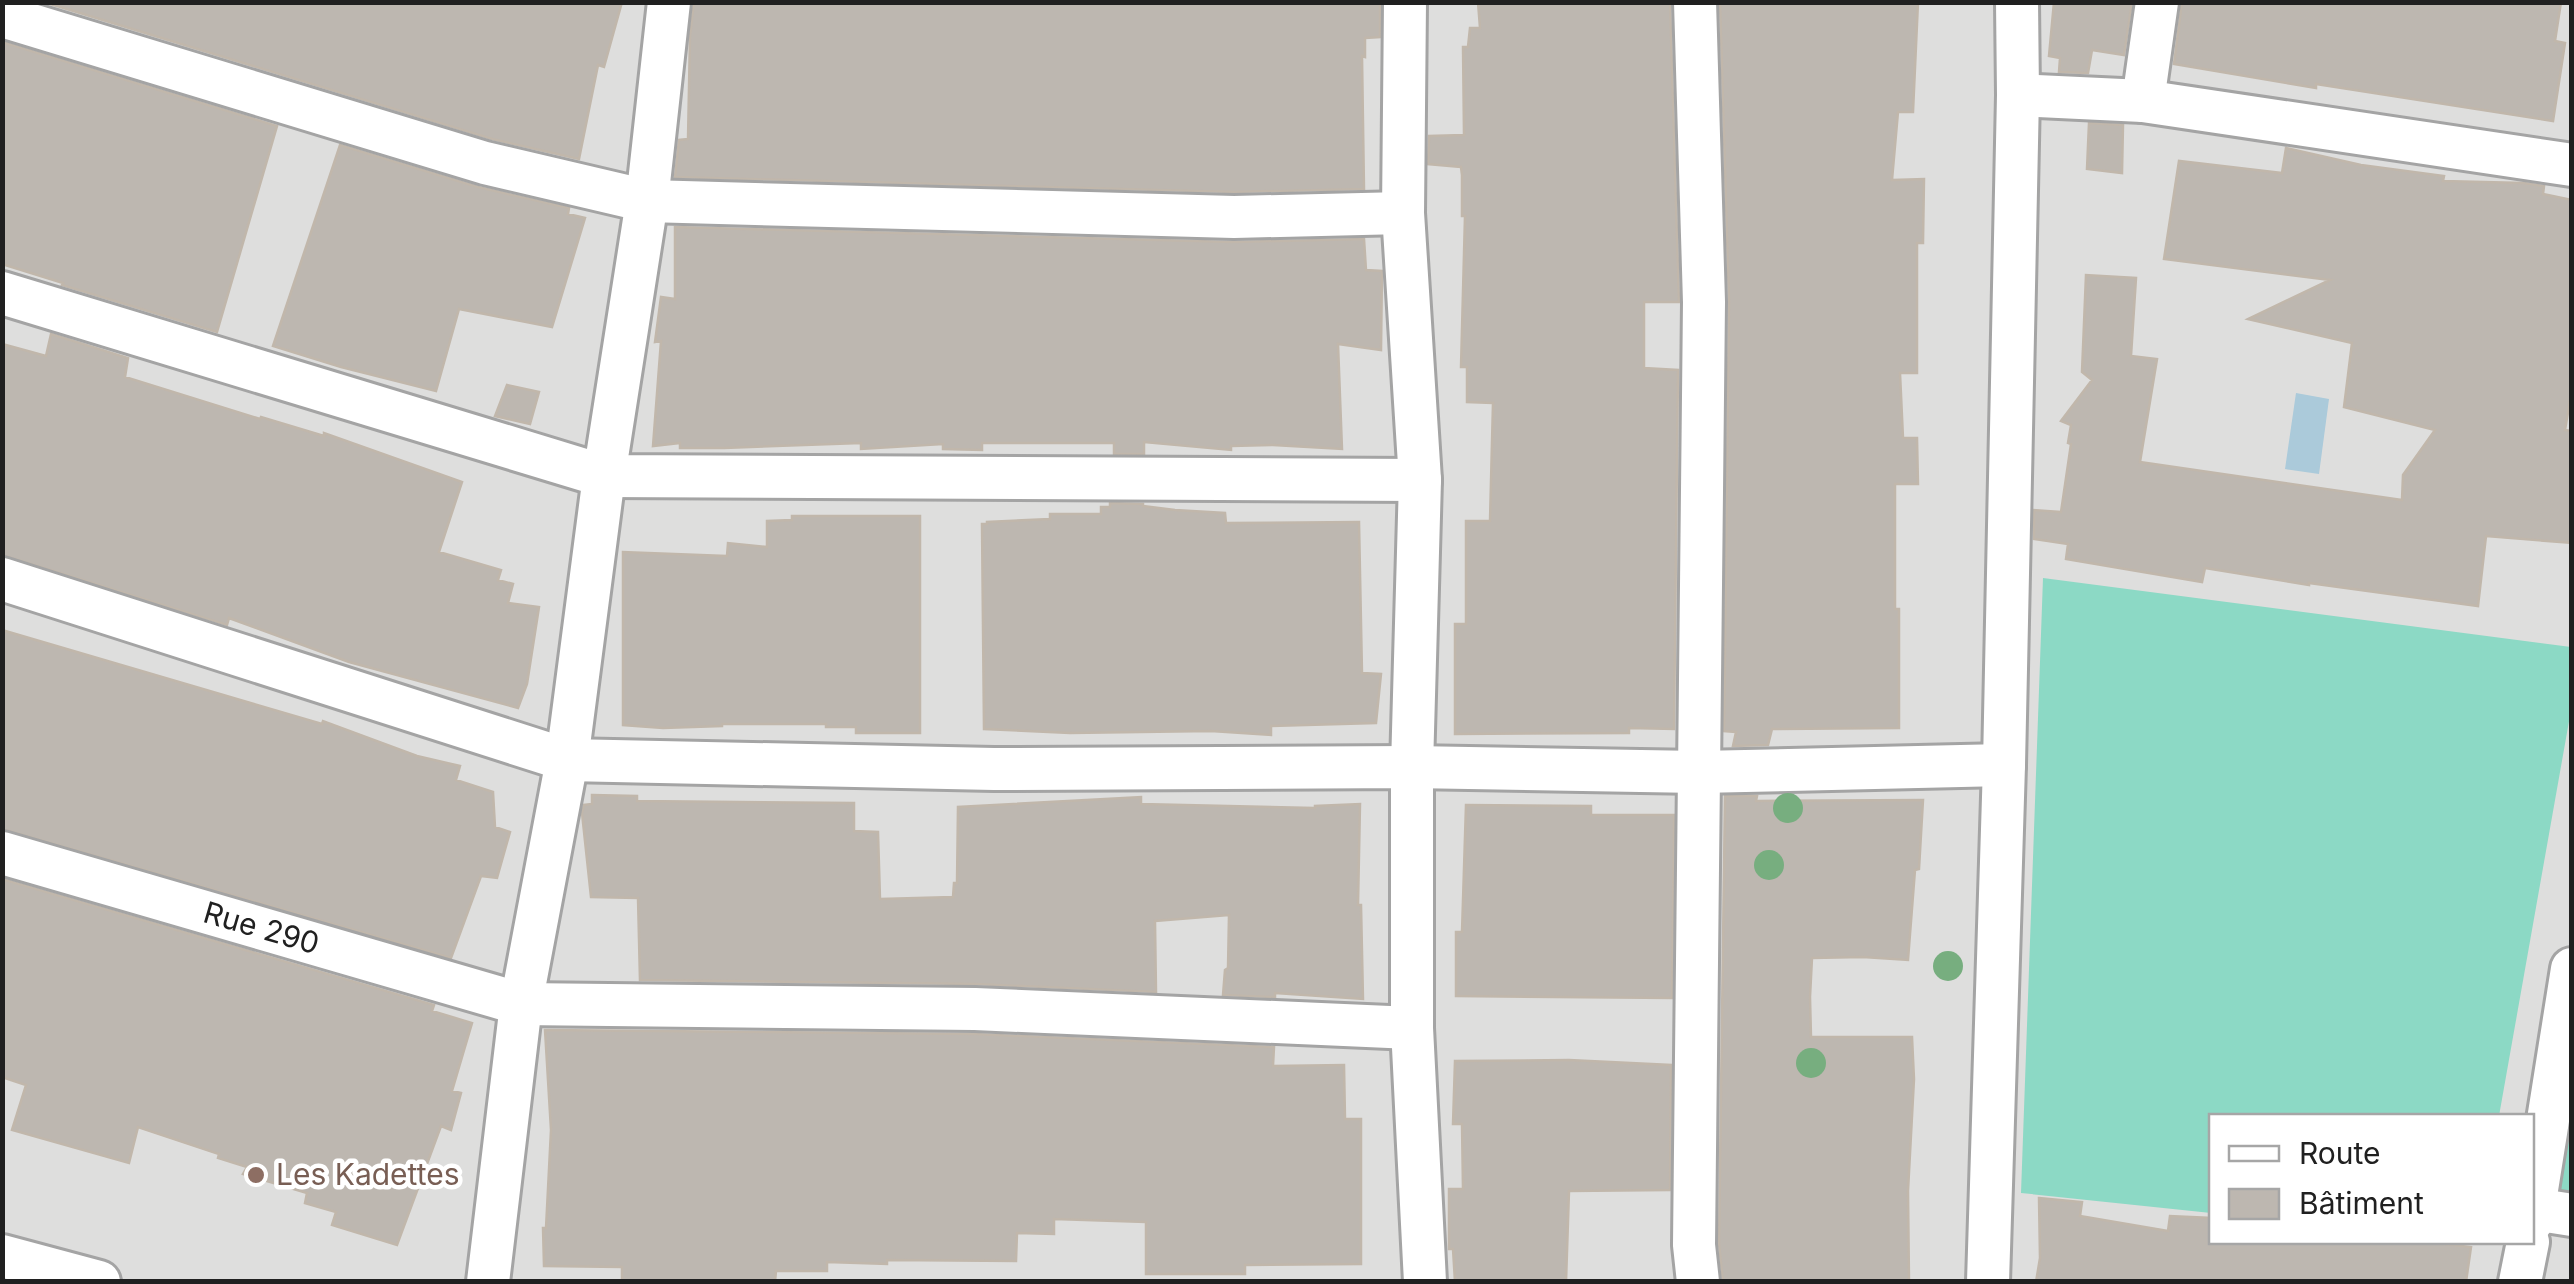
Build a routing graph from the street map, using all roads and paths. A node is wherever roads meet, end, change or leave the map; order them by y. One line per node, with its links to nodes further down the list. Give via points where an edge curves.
1 (669, 2): 10 (street)
2 (1405, 2): 11 (street)
3 (1695, 2): 19 (street, via 1704,302)
4 (2016, 2): 7 (street)
5 (2157, 2): 8 (street)
6 (2, 16): 10 (street, via 485,163)
7 (2018, 95): 8 (street); 17 (street)
8 (2143, 101): 9 (street)
9 (2572, 165)
10 (647, 200): 11 (street, via 1234,217); 13 (street)
11 (1403, 213): 14 (street)
12 (2, 293): 13 (street)
13 (604, 476): 14 (street); 16 (street)
14 (1420, 480): 18 (street)
15 (2, 580): 16 (street)
16 (568, 760): 18 (street, via 994,769); 22 (street)
17 (2004, 765): 19 (street); 31 (street)
18 (1412, 767): 19 (street); 23 (street)
19 (1699, 772): 30 (street)
20 (2, 853): 22 (street, Rue 290)
21 (2572, 968): 24 (street)
22 (521, 1004): 23 (street, Rue 290, via 975,1009); 28 (street)
23 (1412, 1028): 29 (street)
24 (2541, 1221)
25 (2533, 1244): 32 (street)
26 (2, 1256): 27 (street)
27 (99, 1282)
28 (488, 1282)
29 (1425, 1282)
30 (1698, 1282)
31 (1988, 1282)
32 (2520, 1282)

